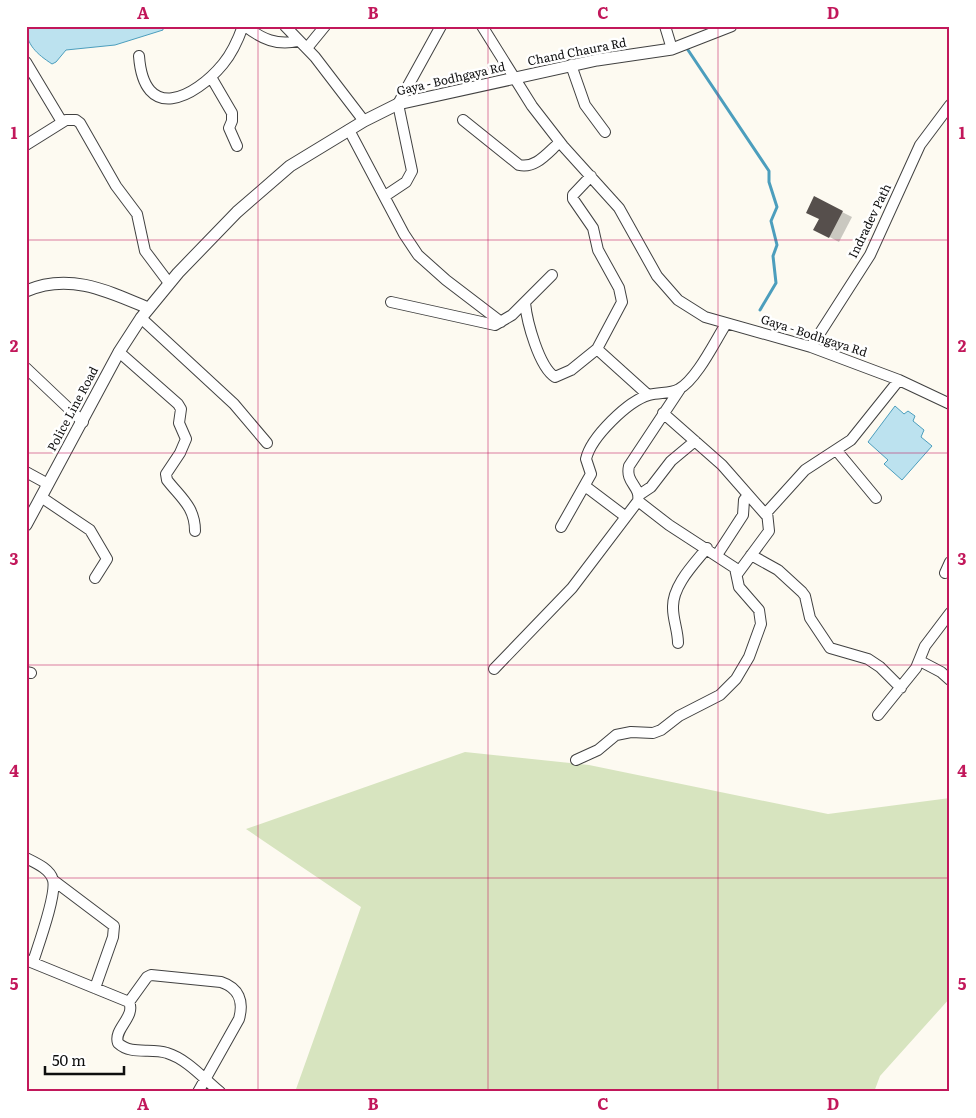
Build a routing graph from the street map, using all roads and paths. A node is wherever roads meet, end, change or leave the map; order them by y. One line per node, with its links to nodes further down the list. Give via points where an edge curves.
1 (244, 26): 8 (street, via 266,40 286,44); 14 (street, via 230,54)
2 (285, 26): 8 (street)
3 (324, 26): 9 (street)
4 (441, 26): 16 (street)
5 (482, 26): 15 (street)
6 (665, 26): 10 (street)
7 (731, 26): 10 (street, Chand Chaura Rd)
8 (298, 41): 9 (street)
9 (307, 48): 19 (street)
10 (672, 49): 13 (street, Chand Chaura Rd)
11 (139, 56): 14 (street, via 145,86 161,98 184,95)
12 (26, 62): 20 (street)
13 (571, 65): 15 (street, Chand Chaura Rd); 22 (street, via 585,105)
14 (211, 77): 25 (street, via 232,113 229,128)
15 (513, 78): 16 (street, Gaya - Bodhgaya Rd); 23 (street, Gaya - Bodhgaya Rd)
16 (398, 104): 19 (street, Gaya - Bodhgaya Rd); 27 (street, via 412,171 406,182)
17 (950, 105): 37 (street, Indradev Path, via 920,146 870,255)
18 (463, 120): 23 (street, via 520,165 527,167)
19 (364, 121): 21 (street, Gaya - Bodhgaya Rd)
20 (62, 122): 24 (street); 29 (street, via 71,119 80,123 136,214 145,251)
21 (349, 130): 27 (street); 29 (street, Gaya - Bodhgaya Rd, via 290,166 237,212)
22 (605, 132)
23 (560, 142): 26 (street, Gaya - Bodhgaya Rd)
24 (26, 145)
25 (237, 146)
26 (591, 176): 36 (street, Gaya - Bodhgaya Rd, via 619,208 648,262 670,293 698,313); 38 (street, via 573,194 573,199 593,228 598,250 619,288 622,302)
27 (385, 196): 35 (street, via 418,254)
28 (552, 275): 32 (street)
29 (169, 283): 33 (street, Gaya - Bodhgaya Rd)
30 (26, 291): 33 (street, via 56,282 80,283 101,287)
31 (391, 302): 35 (street, via 488,325)
32 (525, 303): 35 (street); 38 (street, via 534,340 555,377 571,370)
33 (148, 308): 34 (street, Police Line Road)
34 (141, 318): 39 (street, Police Line Road); 48 (street, via 234,404)
35 (501, 322)
36 (726, 324): 37 (street, Gaya - Bodhgaya Rd); 42 (street, via 695,373)
37 (811, 347): 41 (street, Gaya - Bodhgaya Rd)
38 (597, 349): 43 (street)
39 (119, 352): 46 (street, Police Line Road); 61 (street, via 181,409 179,423 186,439 166,474 167,480 191,508)
40 (26, 368): 46 (street)
41 (899, 380): 44 (street, Gaya - Bodhgaya Rd); 49 (street, via 851,440)
42 (680, 389): 43 (street); 45 (street)
43 (648, 395): 52 (street, via 627,408 596,437 586,459 591,470)
44 (950, 404)
45 (663, 413): 47 (street); 55 (street, via 629,466 628,477)
46 (83, 422): 51 (street, Police Line Road)
47 (695, 441): 53 (street); 55 (street, via 671,461)
48 (267, 443)
49 (838, 451): 56 (street); 57 (street, via 805,470)
50 (26, 472): 51 (street)
51 (48, 484): 54 (street, Police Line Road)
52 (585, 486): 58 (street); 60 (street)
53 (748, 494): 57 (street); 63 (street, via 743,514)
54 (41, 497): 59 (street, Police Line Road); 68 (street, via 96,537 107,559)
55 (639, 498): 58 (street); 62 (street, via 669,525)
56 (876, 498)
57 (766, 515): 64 (street, via 769,531)
58 (626, 517): 72 (street, via 572,588)
59 (27, 523)
60 (561, 527)
61 (195, 531)
62 (707, 548): 63 (street); 70 (street, via 684,578 674,600)
63 (717, 555): 66 (street)
64 (751, 555): 66 (street); 74 (street, via 778,570 802,592 810,618 830,648 868,659)
65 (950, 562): 67 (street)
66 (738, 573): 76 (street, via 739,587 759,610 761,624 749,657 736,679 720,695 679,716 660,730 616,735 598,750)
67 (944, 573)
68 (95, 578)
69 (950, 613): 71 (street, via 925,646)
70 (678, 643)
71 (920, 661): 73 (street); 74 (street)
72 (494, 669)
73 (950, 680)
74 (901, 688): 75 (street)
75 (878, 715)
76 (576, 760)
77 (26, 858): 78 (street, via 44,869)
78 (53, 880): 79 (street, via 54,892); 80 (street, via 114,926)
79 (29, 961): 80 (street)
80 (95, 988): 81 (street)
81 (129, 1002): 82 (street, via 130,1012 118,1036 118,1043 132,1050 166,1052); 82 (street, via 151,976 221,982 239,994 242,1010 239,1019)
82 (205, 1079): 83 (street); 84 (street)
83 (198, 1092)
84 (220, 1092)

